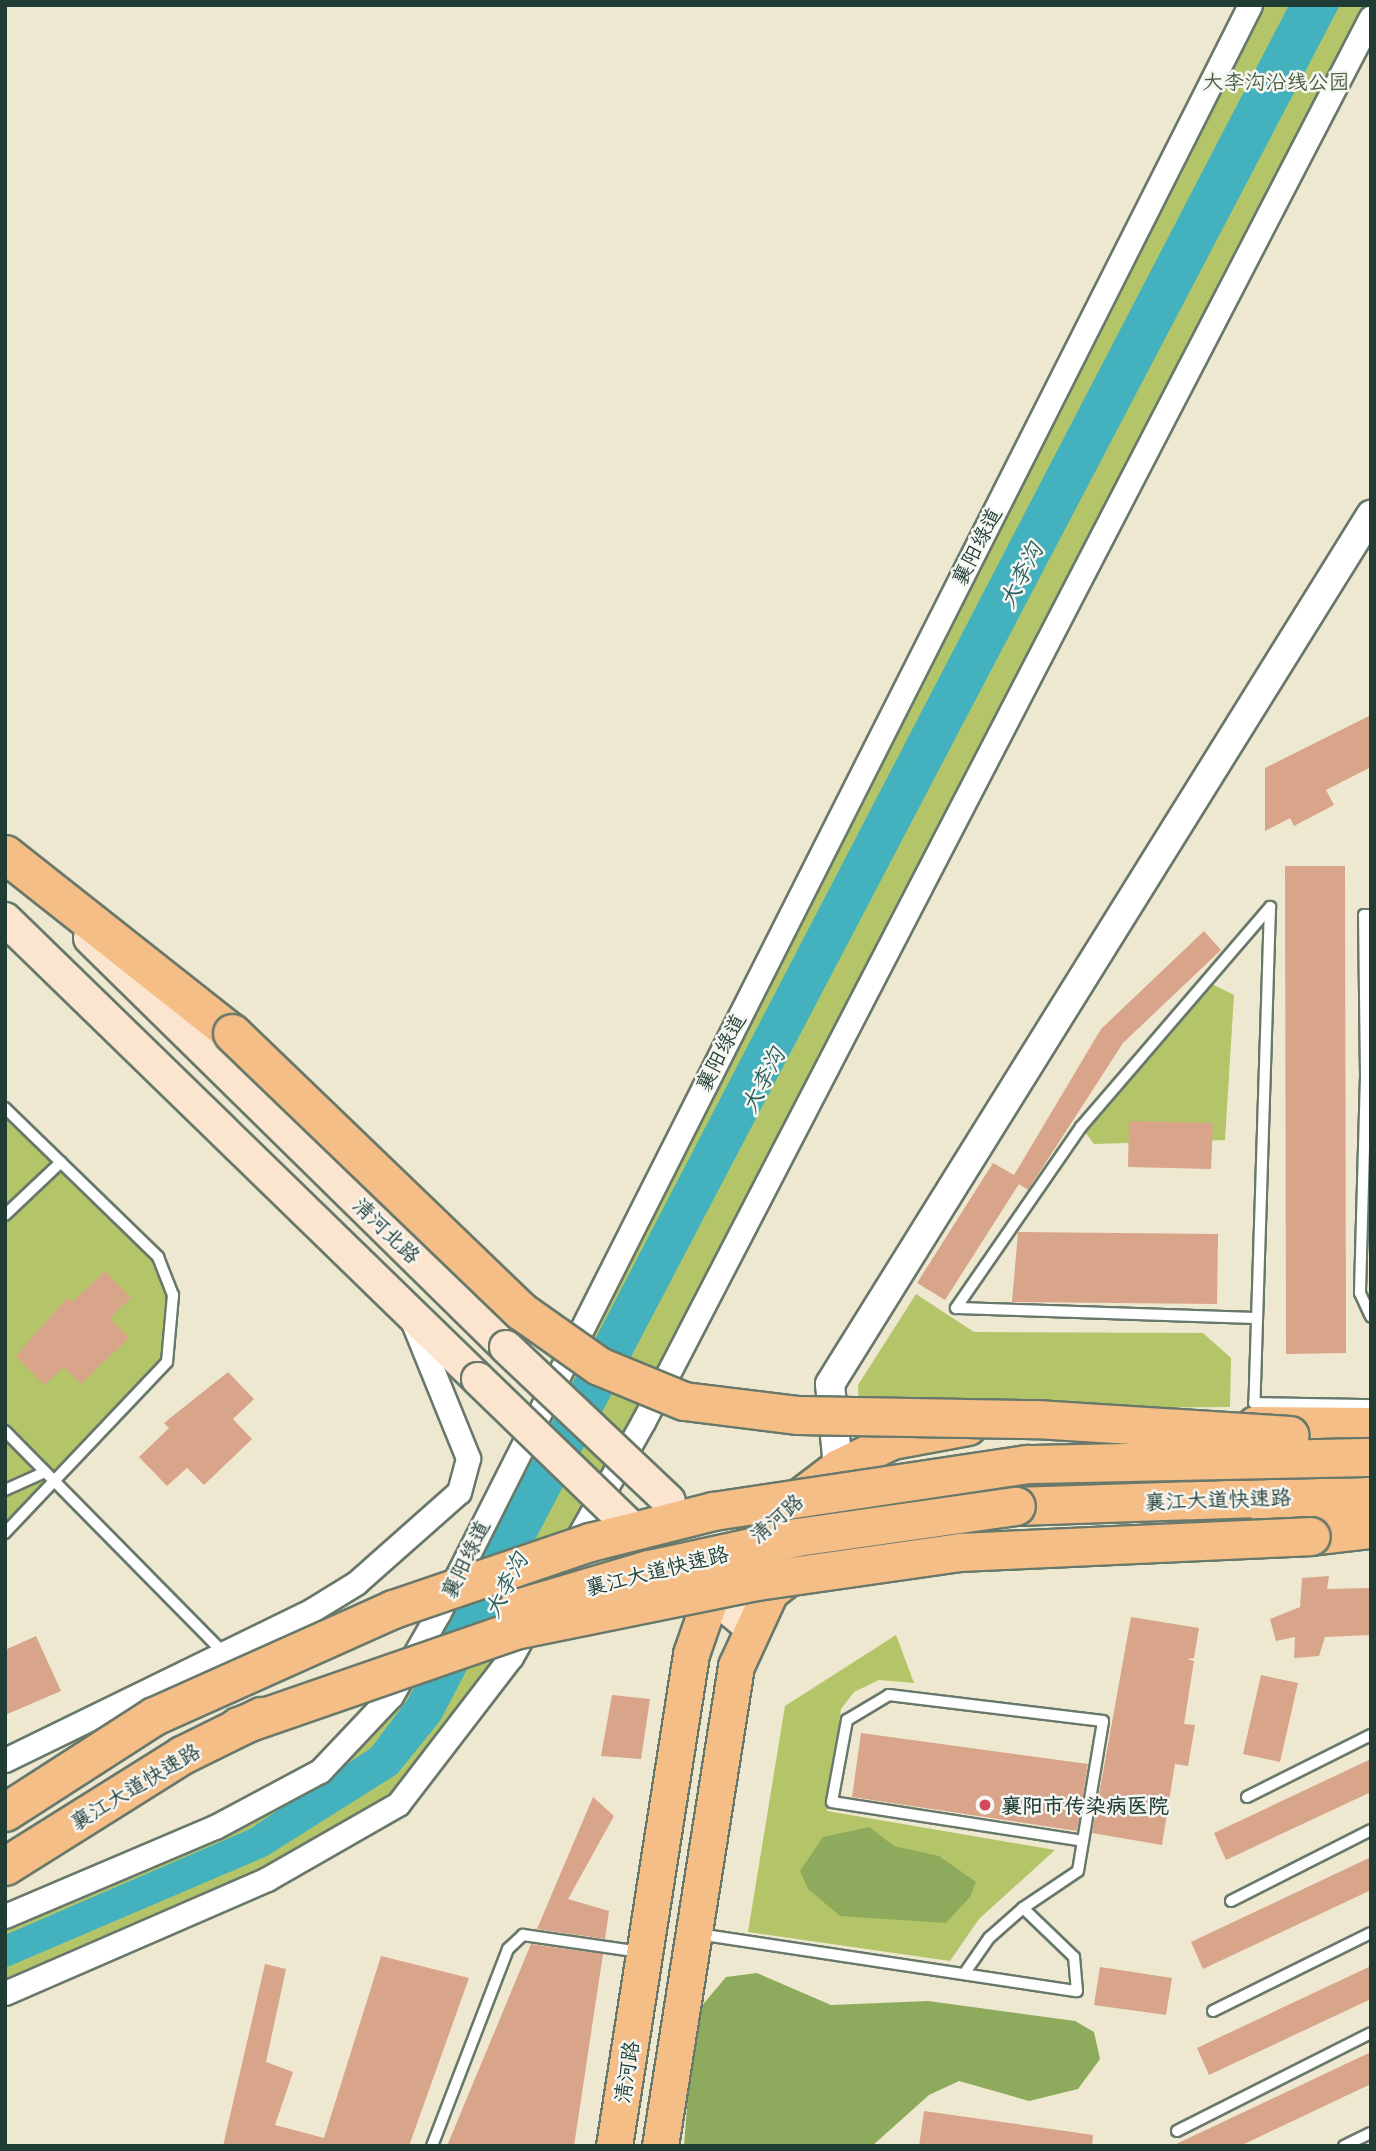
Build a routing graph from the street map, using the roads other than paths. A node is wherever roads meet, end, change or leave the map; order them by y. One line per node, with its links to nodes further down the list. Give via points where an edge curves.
1 (1250, 5): 42 (street, 襄阳绿道, via 391,1696 320,1771 215,1827)
2 (1371, 17): 47 (street, via 643,1422 511,1657 398,1804 267,1879)
3 (1371, 515): 19 (street, via 830,1384)
4 (5, 855): 17 (highway, bridge, via 232,1032 521,1311 599,1366 684,1401 798,1415); 27 (main road, 清河北路, bridge, via 669,1501)
5 (1371, 915): 7 (lane, via 1364,915)
6 (5, 919): 11 (main road, 清河北路)
7 (1368, 1076): 12 (lane, via 1360,1293)
8 (5, 1108): 9 (lane)
9 (61, 1162): 10 (lane); 21 (lane, via 158,1256 173,1295 167,1362)
10 (5, 1215)
11 (408, 1310): 29 (main road, 清河北路, bridge, via 637,1533); 31 (street, via 468,1458 459,1492 356,1583)
12 (1371, 1317)
13 (1257, 1318): 13 (lane, via 1262,1140 1269,907 1082,1127 956,1308); 14 (lane, via 1254,1403)
14 (1371, 1405)
15 (1371, 1425): 19 (main road, 清河路, via 974,1426 892,1441)
16 (5, 1431): 20 (lane)
17 (1371, 1436)
18 (1371, 1457): 36 (highway, 襄江大道快速路, bridge, via 1027,1464 713,1511 590,1542 393,1609 154,1716)
19 (838, 1467): 27 (main road, 清河路)
20 (45, 1472): 21 (lane); 22 (lane)
21 (56, 1483): 26 (lane); 31 (lane)
22 (5, 1490)
23 (1371, 1494): 32 (highway, 襄江大道快速路, bridge, via 1016,1506 797,1537 649,1569 511,1609)
24 (1371, 1515): 28 (main road, via 924,1514 875,1521 832,1542)
25 (1371, 1529): 32 (highway, bridge, via 1311,1536 961,1552 756,1581 515,1630)
26 (5, 1533)
27 (738, 1551): 28 (main road, 清河北路); 29 (main road, 清河路)
28 (789, 1577): 30 (main road, via 761,1604)
29 (711, 1593): 30 (main road, 清河北路); 45 (main road, 清河路, via 691,1654)
30 (751, 1628): 43 (main road, via 736,1666)
31 (224, 1653): 34 (street)
32 (238, 1726): 39 (highway, 襄江大道快速路, bridge)
33 (1371, 1735): 35 (lane)
34 (5, 1760)
35 (1247, 1797)
36 (5, 1812)
37 (1371, 1830): 40 (lane)
38 (1083, 1841): 38 (lane, via 1103,1721 889,1695 847,1720 832,1802); 41 (lane, via 1078,1871)
39 (5, 1866)
40 (1231, 1901)
41 (1023, 1908): 46 (lane, via 989,1938); 46 (lane, via 1074,1957 1077,1990)
42 (5, 1916)
43 (692, 1933): 46 (lane); 54 (main road)
44 (1371, 1933): 48 (lane)
45 (645, 1953): 52 (lane, via 523,1935 508,1949); 53 (main road, 清河路)
46 (964, 1974)
47 (5, 1993)
48 (1213, 2011)
49 (1371, 2033): 50 (lane)
50 (1177, 2132)
51 (1371, 2133): 55 (lane)
52 (432, 2146)
53 (614, 2146)
54 (660, 2146)
55 (1344, 2146)

